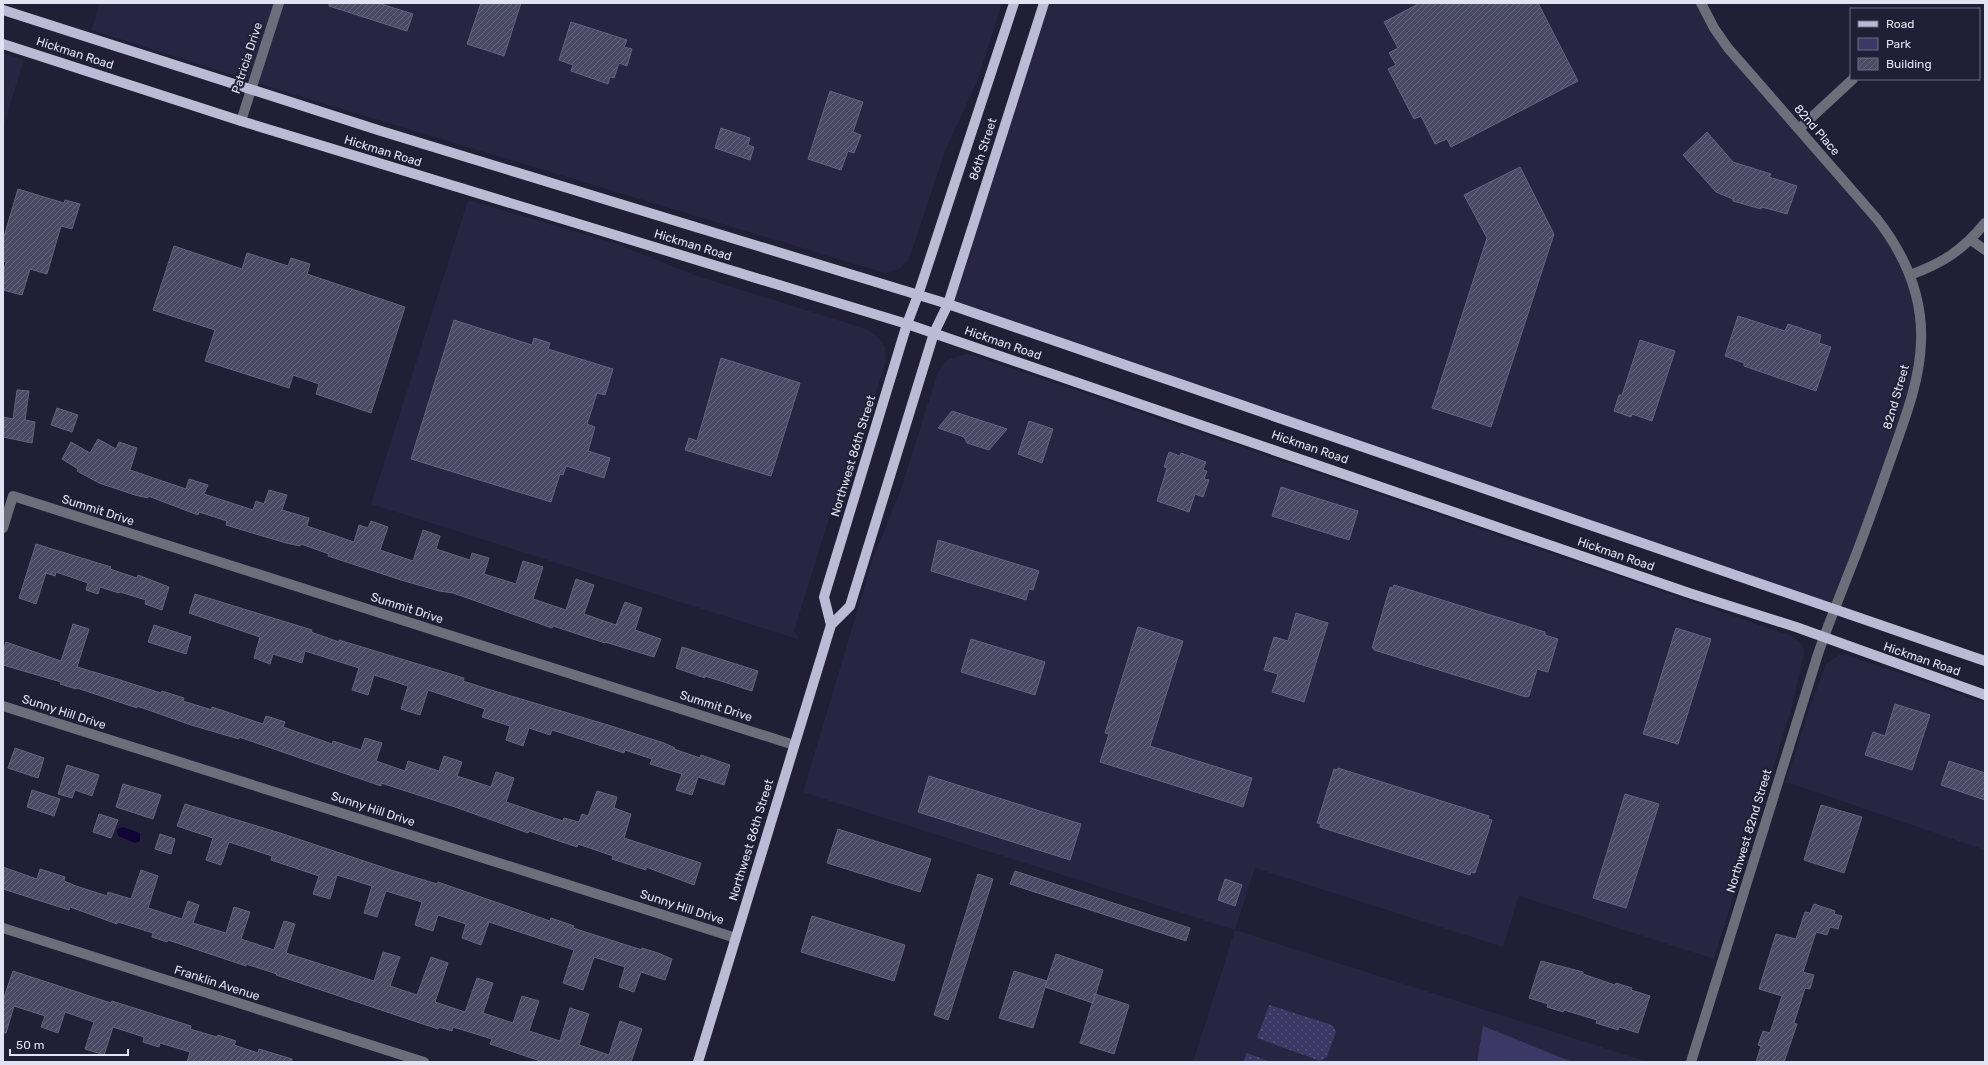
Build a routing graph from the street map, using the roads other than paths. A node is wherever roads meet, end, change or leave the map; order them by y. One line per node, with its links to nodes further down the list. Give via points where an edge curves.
1 (279, 3): 8 (street, Patricia Drive)
2 (1014, 3): 15 (main road, 86th Street)
3 (1044, 3): 16 (main road, 86th Street)
4 (1701, 3): 10 (street, 82nd Place, via 1728,48)
5 (3, 10): 8 (main road, Hickman Road)
6 (3, 44): 9 (main road, Hickman Road)
7 (1852, 80): 10 (street)
8 (250, 90): 9 (street, Patricia Drive); 15 (main road, Hickman Road)
9 (241, 121): 17 (main road, Hickman Road)
10 (1799, 129): 14 (street, 82nd Place, via 1885,229)
11 (1985, 223): 12 (street)
12 (1971, 240): 13 (street); 14 (street, via 1931,268)
13 (1985, 250)
14 (1910, 275): 20 (street, 82nd Street, via 1920,315 1922,342 1918,370 1897,441)
15 (918, 295): 16 (main road, Hickman Road); 17 (main road, Northwest 86th Street)
16 (948, 304): 18 (main road, Northwest 86th Street); 20 (main road, Hickman Road)
17 (907, 324): 18 (main road, Hickman Road); 21 (main road, Northwest 86th Street, via 824,597)
18 (934, 333): 21 (main road, Northwest 86th Street, via 850,606); 22 (main road, Hickman Road)
19 (3, 528): 26 (street, Summit Drive, via 13,496)
20 (1834, 609): 22 (street, Northwest 82nd Street); 23 (main road, Hickman Road)
21 (831, 625): 26 (main road, Northwest 86th Street)
22 (1824, 638): 24 (main road, Hickman Road); 31 (street, Northwest 82nd Street)
23 (1985, 661)
24 (1985, 694)
25 (3, 706): 28 (street, Sunny Hill Drive)
26 (794, 744): 28 (main road, Northwest 86th Street)
27 (3, 928): 29 (street, Franklin Avenue)
28 (736, 938): 30 (main road, Northwest 86th Street)
29 (424, 1062)
30 (698, 1062)
31 (1691, 1062)

